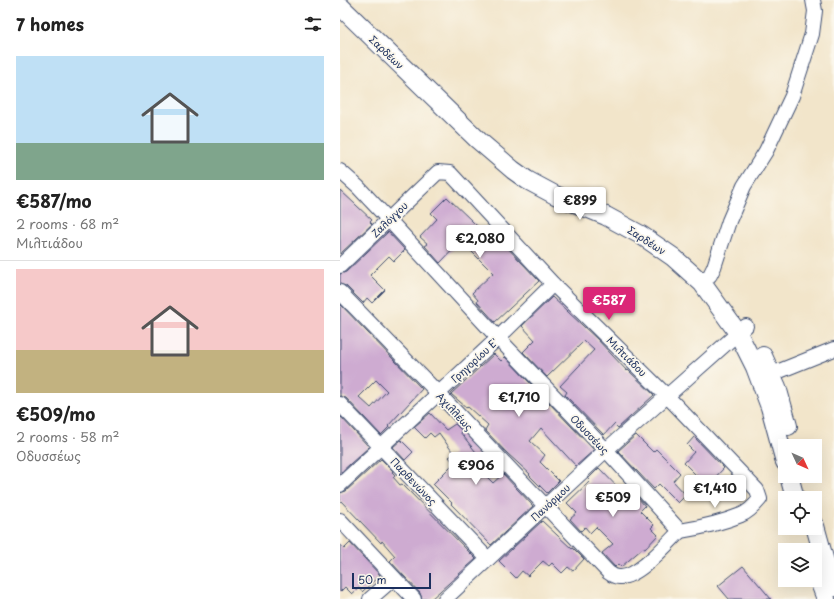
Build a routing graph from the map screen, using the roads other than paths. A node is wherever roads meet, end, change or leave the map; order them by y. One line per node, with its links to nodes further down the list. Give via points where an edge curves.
1 (351, 0): 8 (main road, Σαρδέων, via 519,161 555,183 630,215 680,249)
2 (813, 0): 8 (street, via 815,12 812,34 792,96 766,151 744,186 714,267)
3 (340, 6): 8 (main road, Σαρδέων, via 478,140 513,170 548,192 641,234)
4 (340, 170): 6 (street, Οδυσσέως)
5 (438, 172): 6 (street, Ζαλόγγου); 9 (street, Μιλτιάδου, via 450,173)
6 (389, 220): 7 (street, Ζαλόγγου); 12 (street, Οδυσσέως)
7 (340, 266)
8 (706, 279): 11 (main road, Σαρδέων)
9 (554, 284): 12 (street, Γρηγορίου Ε'); 16 (street, Μιλτιάδου)
10 (340, 292): 15 (street, Αχιλλέως)
11 (742, 330): 14 (main road, Σαρδέων, via 758,345); 16 (street, Πανόρμου); 18 (main road, Σαρδέων, via 760,377)
12 (498, 338): 15 (street, Γρηγορίου Ε'); 21 (street, Οδυσσέως)
13 (834, 349): 14 (street)
14 (772, 374): 19 (main road, Σαρδέων)
15 (438, 393): 20 (street, Γρηγορίου Ε'); 23 (street, Αχιλλέως)
16 (667, 396): 21 (street, Πανόρμου); 25 (street, Μιλτιάδου, via 757,490 760,498 755,506 742,515)
17 (340, 404): 20 (street, Παρθενώνος)
18 (779, 439)
19 (791, 439)
20 (381, 446): 22 (street, Γρηγορίου Ε'); 27 (street, Παρθενώνος)
21 (606, 450): 23 (street, Πανόρμου); 25 (street, Οδυσσέως)
22 (340, 484)
23 (545, 506): 25 (street, Αχιλλέως, via 608,572 621,578 640,569); 27 (street, Πανόρμου)
24 (340, 520): 28 (street)
25 (680, 531)
26 (818, 535): 30 (main road)
27 (488, 559): 33 (street, Πανόρμου)
28 (394, 578): 31 (street); 32 (street)
29 (821, 587): 34 (main road)
30 (834, 587)
31 (370, 599)
32 (414, 599)
33 (445, 599)
34 (826, 599)

